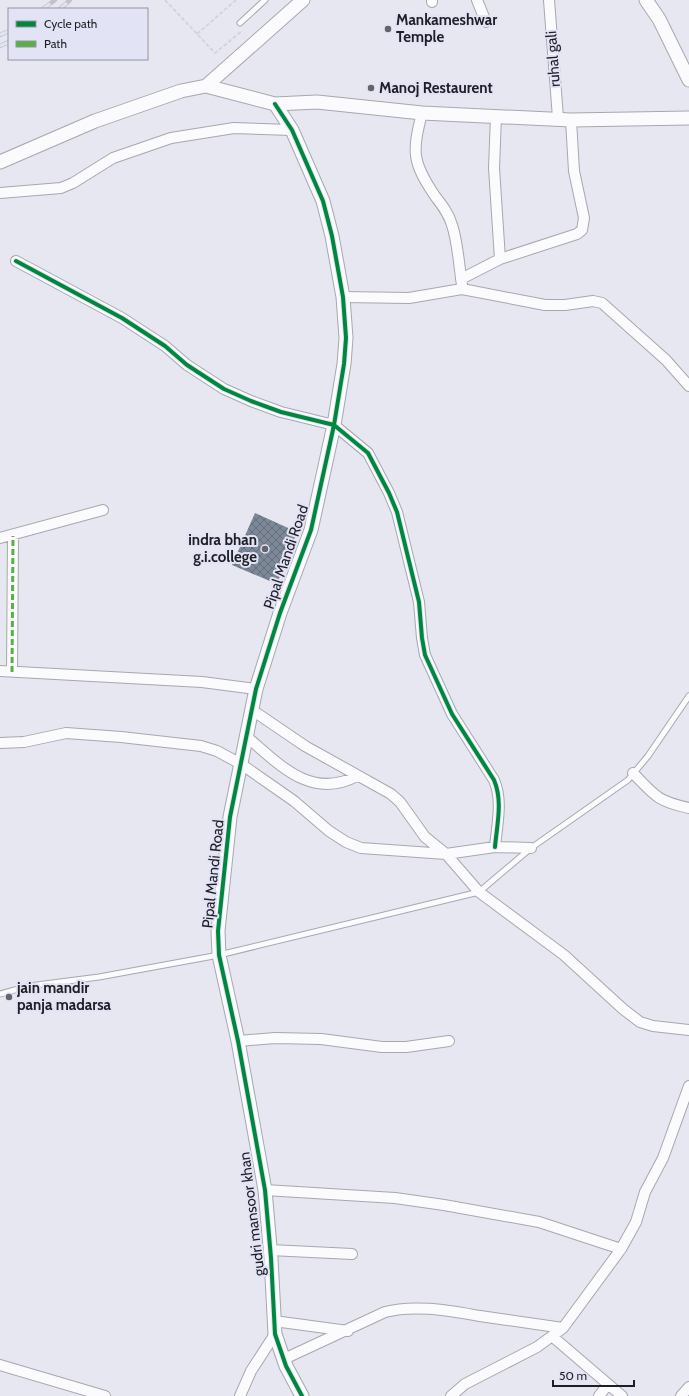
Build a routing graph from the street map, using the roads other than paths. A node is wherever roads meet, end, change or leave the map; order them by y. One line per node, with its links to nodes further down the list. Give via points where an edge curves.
1 (265, 0): 7 (lane)
2 (303, 0): 9 (street)
3 (477, 0): 6 (street)
4 (549, 0): 14 (street, ruhal gali)
5 (646, 0): 8 (street, via 659,19)
6 (486, 22)
7 (240, 23)
8 (689, 80)
9 (206, 86): 10 (street); 16 (street, via 181,91 95,121)
10 (275, 104): 11 (street, via 317,102); 15 (street, Pipal Mandi Road)
11 (422, 113): 12 (street); 20 (street, via 415,156 419,170 447,212 452,225)
12 (496, 116): 14 (street); 18 (street, via 494,168)
13 (689, 118): 14 (street)
14 (564, 119): 18 (street, ruhal gali, via 584,218 582,230 577,234)
15 (292, 130): 17 (street, via 234,128 171,138 113,158 61,188); 22 (street, Pipal Mandi Road, via 323,201)
16 (0, 164)
17 (0, 193)
18 (500, 259): 20 (street)
19 (16, 261): 24 (street, via 122,318 224,389 281,412)
20 (461, 278): 21 (street)
21 (462, 289): 22 (street, via 409,298); 23 (street, via 545,305 593,301 602,303 666,360)
22 (343, 297): 24 (street, Pipal Mandi Road, via 345,351)
23 (689, 386)
24 (334, 425): 30 (street, Pipal Mandi Road, via 311,530 280,613); 39 (street, via 368,454 397,512 419,602 426,655 452,714 498,789 500,799)
25 (103, 510): 26 (street)
26 (13, 536): 27 (street); 29 (street)
27 (0, 538)
28 (0, 672): 29 (street)
29 (12, 672): 30 (street, via 202,682)
30 (256, 689): 32 (street, Pipal Mandi Road)
31 (689, 696): 36 (lane)
32 (252, 710): 33 (street, Pipal Mandi Road); 37 (street, via 305,746)
33 (248, 737): 35 (street, Pipal Mandi Road); 37 (street, via 286,770 311,782 343,783)
34 (0, 743): 35 (street, via 24,742 66,733 121,737 201,746)
35 (242, 764): 41 (street, via 346,842 375,850); 43 (street, Pipal Mandi Road, via 230,824 218,932)
36 (633, 773): 38 (street, via 663,802); 40 (lane, via 608,795)
37 (357, 776): 41 (street, via 391,794 400,802 425,837)
38 (689, 808)
39 (495, 847): 40 (street); 41 (street)
40 (531, 848): 42 (lane)
41 (446, 854): 42 (street)
42 (479, 892): 43 (lane); 45 (street, via 564,955 640,1022)
43 (219, 955): 44 (lane, via 99,977 29,986); 46 (street, gudri mansoor khan)
44 (0, 994)
45 (689, 1030)
46 (238, 1041): 47 (street, via 275,1038 321,1039 382,1047 406,1047); 49 (street, gudri mansoor khan)
47 (449, 1041)
48 (689, 1086): 50 (street, via 663,1158 645,1192 636,1222)
49 (265, 1190): 50 (street, via 395,1198 444,1205 539,1222); 51 (street, gudri mansoor khan)
50 (621, 1249): 54 (street)
51 (270, 1250): 52 (street); 53 (street, gudri mansoor khan)
52 (352, 1254)
53 (274, 1328): 55 (street); 57 (street, gudri mansoor khan); 61 (street)
54 (563, 1328): 55 (street, via 450,1312 396,1309); 56 (street)
55 (348, 1331): 57 (street)
56 (553, 1337): 59 (street); 63 (street, via 538,1348 465,1384)
57 (284, 1359): 62 (street, gudri mansoor khan)
58 (0, 1365): 60 (street)
59 (608, 1384): 64 (street); 65 (street)
60 (105, 1396)
61 (240, 1396)
62 (302, 1396)
63 (451, 1396)
64 (599, 1396)
65 (622, 1396)

